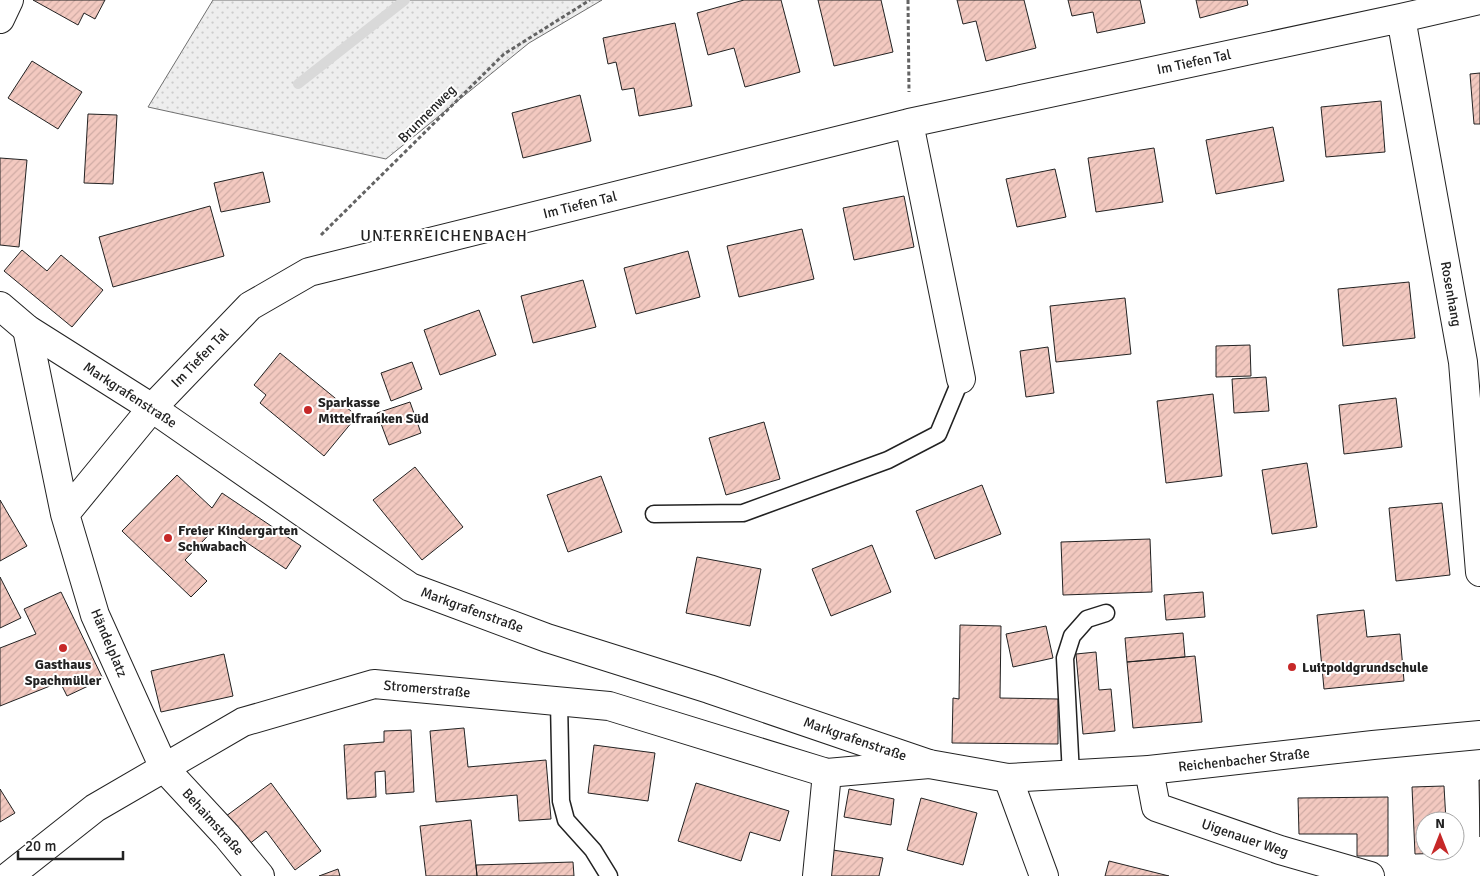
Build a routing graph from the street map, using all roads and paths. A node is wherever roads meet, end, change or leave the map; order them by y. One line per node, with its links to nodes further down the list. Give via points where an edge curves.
1 (9, 0): 5 (street)
2 (590, 0): 8 (path, Brunnenweg, via 504,54 317,238)
3 (908, 0): 7 (path)
4 (1479, 0): 6 (street, Im Tiefen Tal)
5 (0, 18)
6 (1401, 18): 7 (street, Im Tiefen Tal); 11 (street, Rosenhang)
7 (909, 123): 8 (street, Im Tiefen Tal); 12 (street)
8 (309, 272): 13 (street, Im Tiefen Tal, via 250,306)
9 (0, 306): 10 (street, Markgrafenstraße)
10 (27, 330): 13 (street, Markgrafenstraße); 14 (street, Händelplatz)
11 (1472, 360): 16 (street, Rosenhang)
12 (961, 379): 15 (lane, via 938,434 888,460 743,513)
13 (152, 408): 14 (street); 20 (street, Markgrafenstraße, via 410,587 547,638)
14 (65, 514): 21 (street, Händelplatz, via 95,615)
15 (654, 514)
16 (1480, 572)
17 (1106, 613): 24 (lane, via 1087,619 1072,636 1065,658)
18 (559, 701): 21 (street, Stromerstraße, via 374,684 243,722); 23 (street, Stromerstraße, via 608,706); 28 (lane, via 561,801 566,820 593,850)
19 (1480, 735): 22 (street, Reichenbacher Straße)
20 (929, 764): 23 (street, Stromerstraße); 25 (street, Markgrafenstraße)
21 (164, 768): 26 (street, Stromerstraße, via 95,808); 27 (street, Behaimstraße, via 228,836)
22 (1149, 770): 24 (street, Reichenbacher Straße); 31 (street, Uigenauer Weg, via 1156,807 1280,850)
23 (826, 773): 29 (street)
24 (1071, 775): 25 (street, Reichenbacher Straße)
25 (1008, 778): 30 (street)
26 (9, 876)
27 (260, 876)
28 (609, 876)
29 (817, 876)
30 (1044, 876)
31 (1370, 876)

